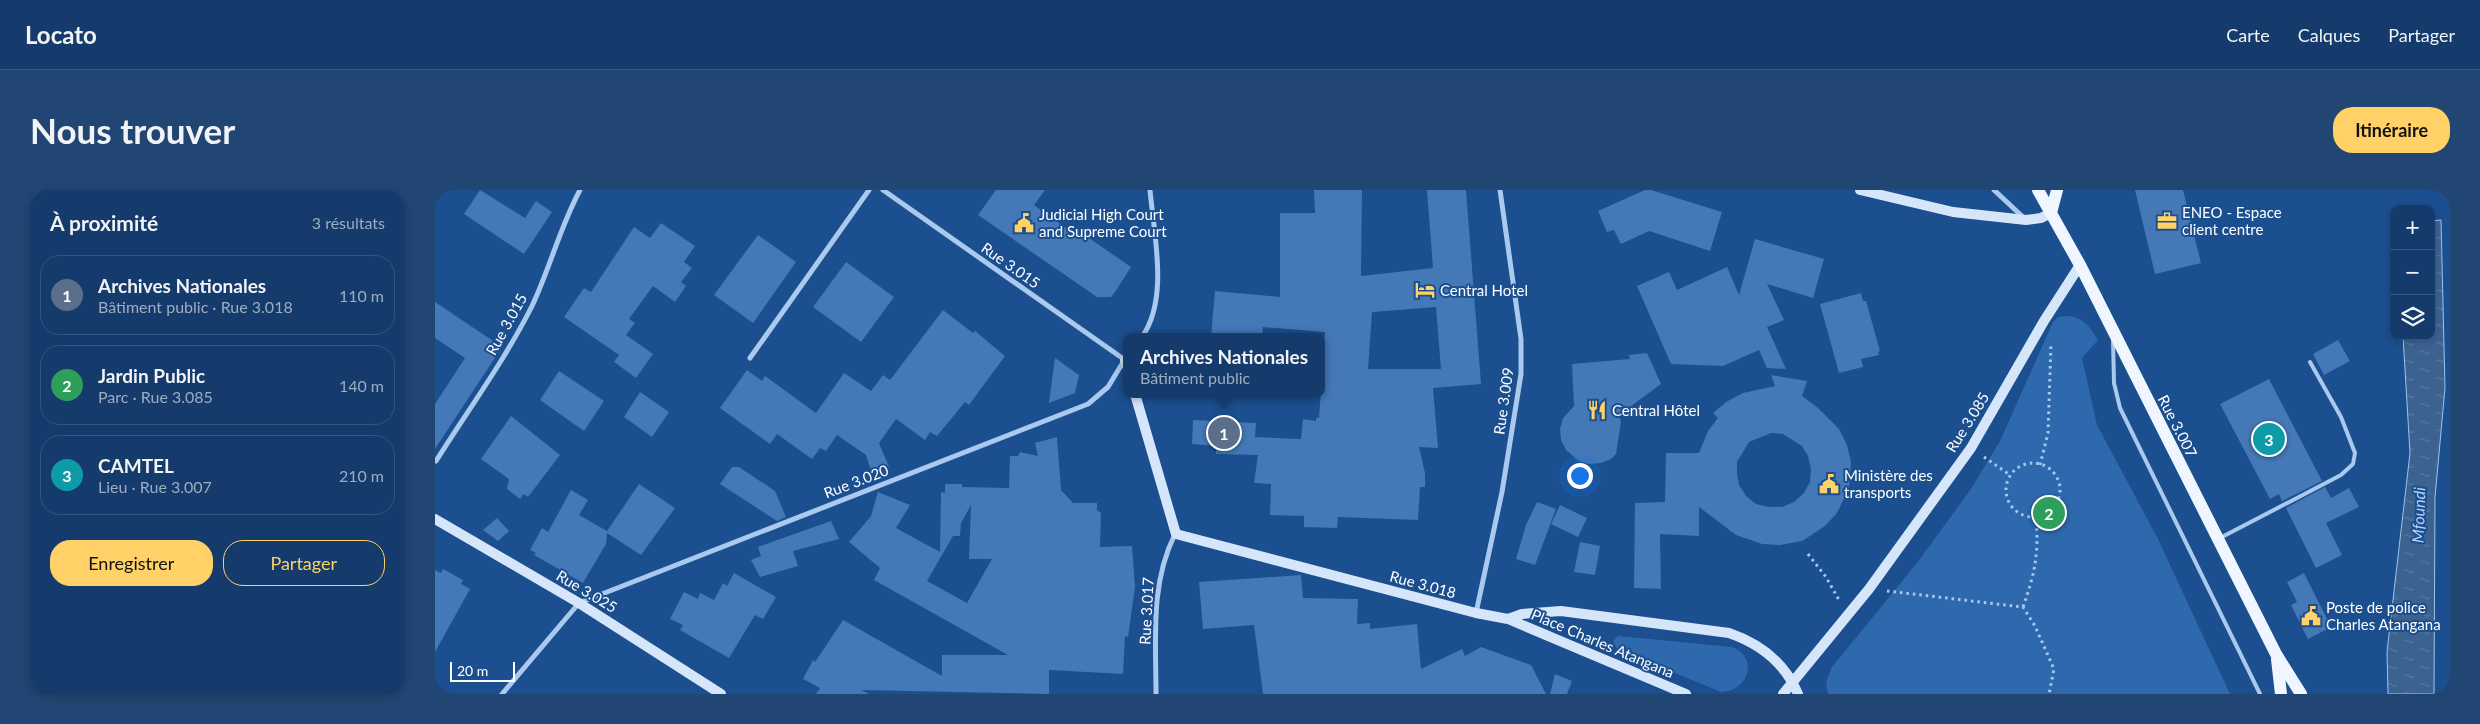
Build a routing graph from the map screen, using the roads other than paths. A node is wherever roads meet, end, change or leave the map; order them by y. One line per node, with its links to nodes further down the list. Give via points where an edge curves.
1 (580, 190): 20 (street, Rue 3.015, via 533,304 513,341)
2 (869, 190): 15 (street)
3 (883, 190): 16 (street, Rue 3.015)
4 (1150, 190): 13 (street, via 1158,300)
5 (1500, 190): 25 (street, Rue 3.009, via 1521,339 1521,374 1502,492)
6 (1860, 190): 11 (street, via 1953,212)
7 (1994, 190): 11 (street)
8 (2038, 190): 10 (main road, Rue 3.007)
9 (2057, 190): 10 (main road)
10 (2051, 213): 11 (street); 12 (main road, Rue 3.007)
11 (2026, 220)
12 (2080, 265): 14 (main road, Rue 3.007); 28 (street, Rue 3.085, via 1971,448 1869,589)
13 (1144, 333)
14 (2113, 333): 23 (main road, Rue 3.007); 35 (lane, via 2114,384 2120,408)
15 (750, 358)
16 (1123, 359)
17 (2310, 362): 23 (lane, via 2341,417 2355,452 2353,464 2341,474)
18 (1123, 365): 24 (street, Rue 3.020, via 1108,387 1088,404)
19 (1136, 398): 22 (street)
20 (435, 461)
21 (435, 519): 24 (street, Rue 3.025)
22 (1176, 534): 25 (street, Rue 3.018); 31 (street, Rue 3.017, via 1165,554 1159,579 1155,614)
23 (2218, 539): 27 (main road, Rue 3.007)
24 (579, 603): 29 (street); 30 (street, Rue 3.025)
25 (1476, 613): 26 (street, Rue 3.018)
26 (1509, 619): 28 (street, Rue 3.018, via 1522,614 1561,611 1729,633 1762,649 1777,661); 32 (street, Place Charles Atangana)
27 (2276, 654): 36 (main road, Rue 3.007); 37 (main road, Rue 3.007)
28 (1793, 682): 33 (street); 34 (street)
29 (502, 694)
30 (721, 694)
31 (1156, 694)
32 (1686, 694)
33 (1783, 694)
34 (1798, 694)
35 (2260, 694)
36 (2281, 694)
37 (2301, 694)

